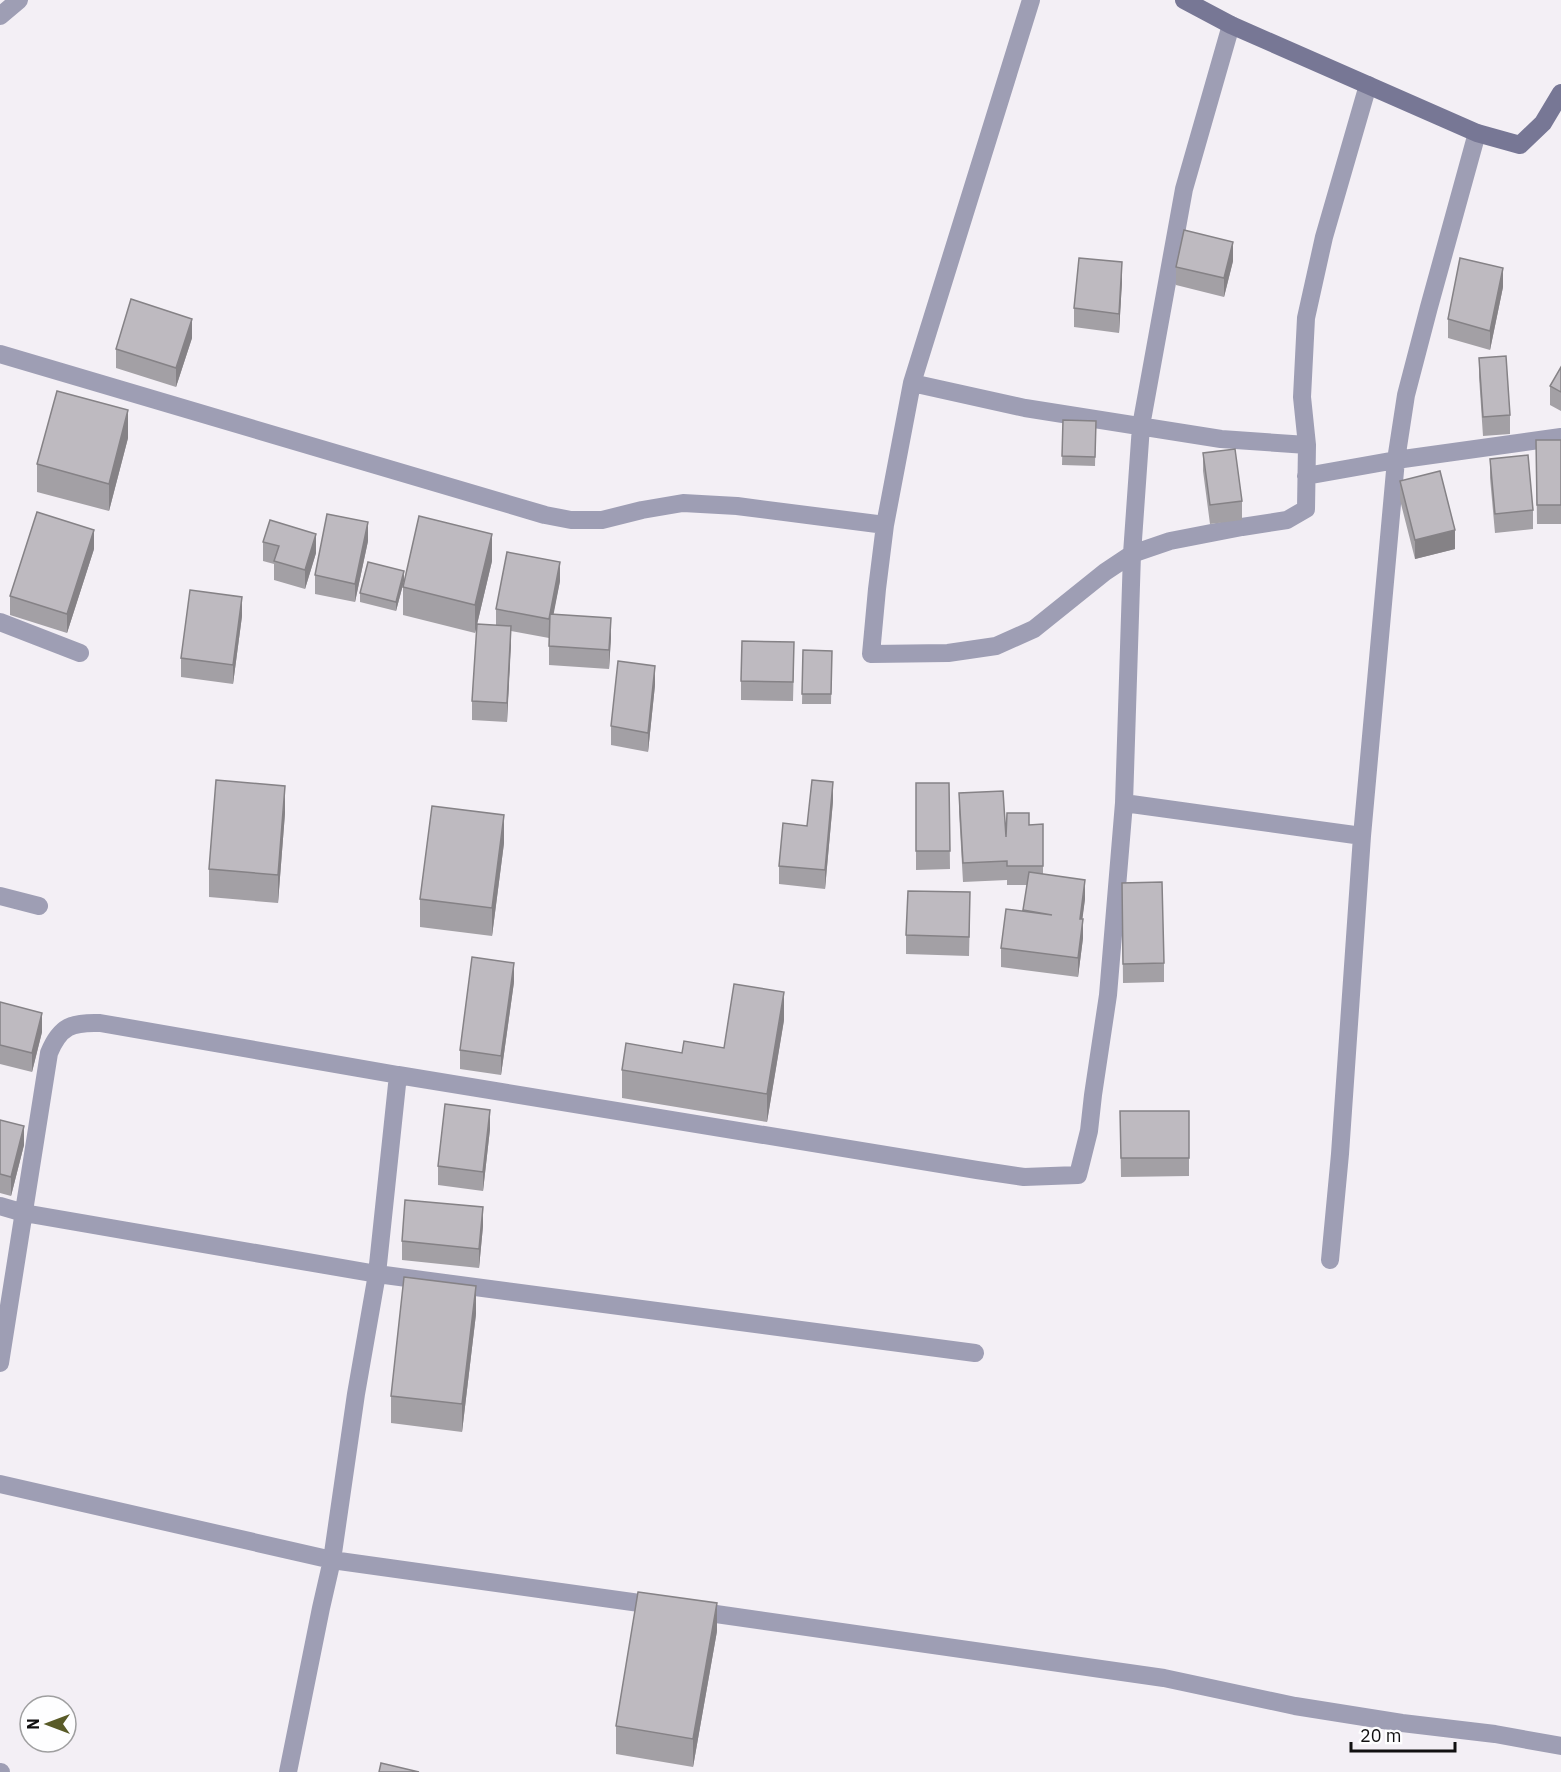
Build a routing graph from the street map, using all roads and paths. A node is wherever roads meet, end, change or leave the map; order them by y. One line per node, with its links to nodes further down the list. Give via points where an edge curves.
1 (19, 0): 4 (street)
2 (1032, 0): 10 (street)
3 (1184, 0): 5 (street)
4 (0, 16)
5 (1231, 25): 6 (street); 11 (street, via 1184,189)
6 (1368, 85): 8 (street); 13 (street, via 1324,237 1306,318 1302,397)
7 (1561, 93): 8 (street, via 1543,123 1520,145)
8 (1477, 133): 14 (street, via 1406,395)
9 (0, 354): 16 (street, via 545,515 602,520 683,503)
10 (912, 383): 11 (street, via 1025,408); 16 (street)
11 (1141, 426): 13 (street, via 1221,439); 17 (street)
12 (1561, 437): 14 (street)
13 (1307, 445): 15 (street)
14 (1396, 460): 15 (street); 21 (street)
15 (1306, 476): 17 (street, via 1306,509 1287,520 1170,541)
16 (885, 525): 17 (street, via 871,654 948,653 996,646 1034,629)
17 (1132, 554): 20 (street)
18 (0, 622): 19 (street)
19 (81, 653)
20 (1125, 803): 21 (street); 24 (street, via 1108,996 1089,1131 1078,1175 1024,1177)
21 (1362, 836): 27 (street)
22 (0, 896): 23 (street)
23 (39, 906)
24 (398, 1075): 26 (street, via 100,1023 81,1023 63,1029 49,1053); 28 (street)
25 (0, 1206): 26 (street)
26 (24, 1213): 28 (street); 30 (street)
27 (1330, 1260)
28 (377, 1274): 29 (street); 32 (street)
29 (975, 1353)
30 (0, 1363)
31 (0, 1484): 32 (street)
32 (332, 1560): 33 (street, via 1164,1678 1295,1706); 34 (street)
33 (1561, 1746)
34 (288, 1772)

